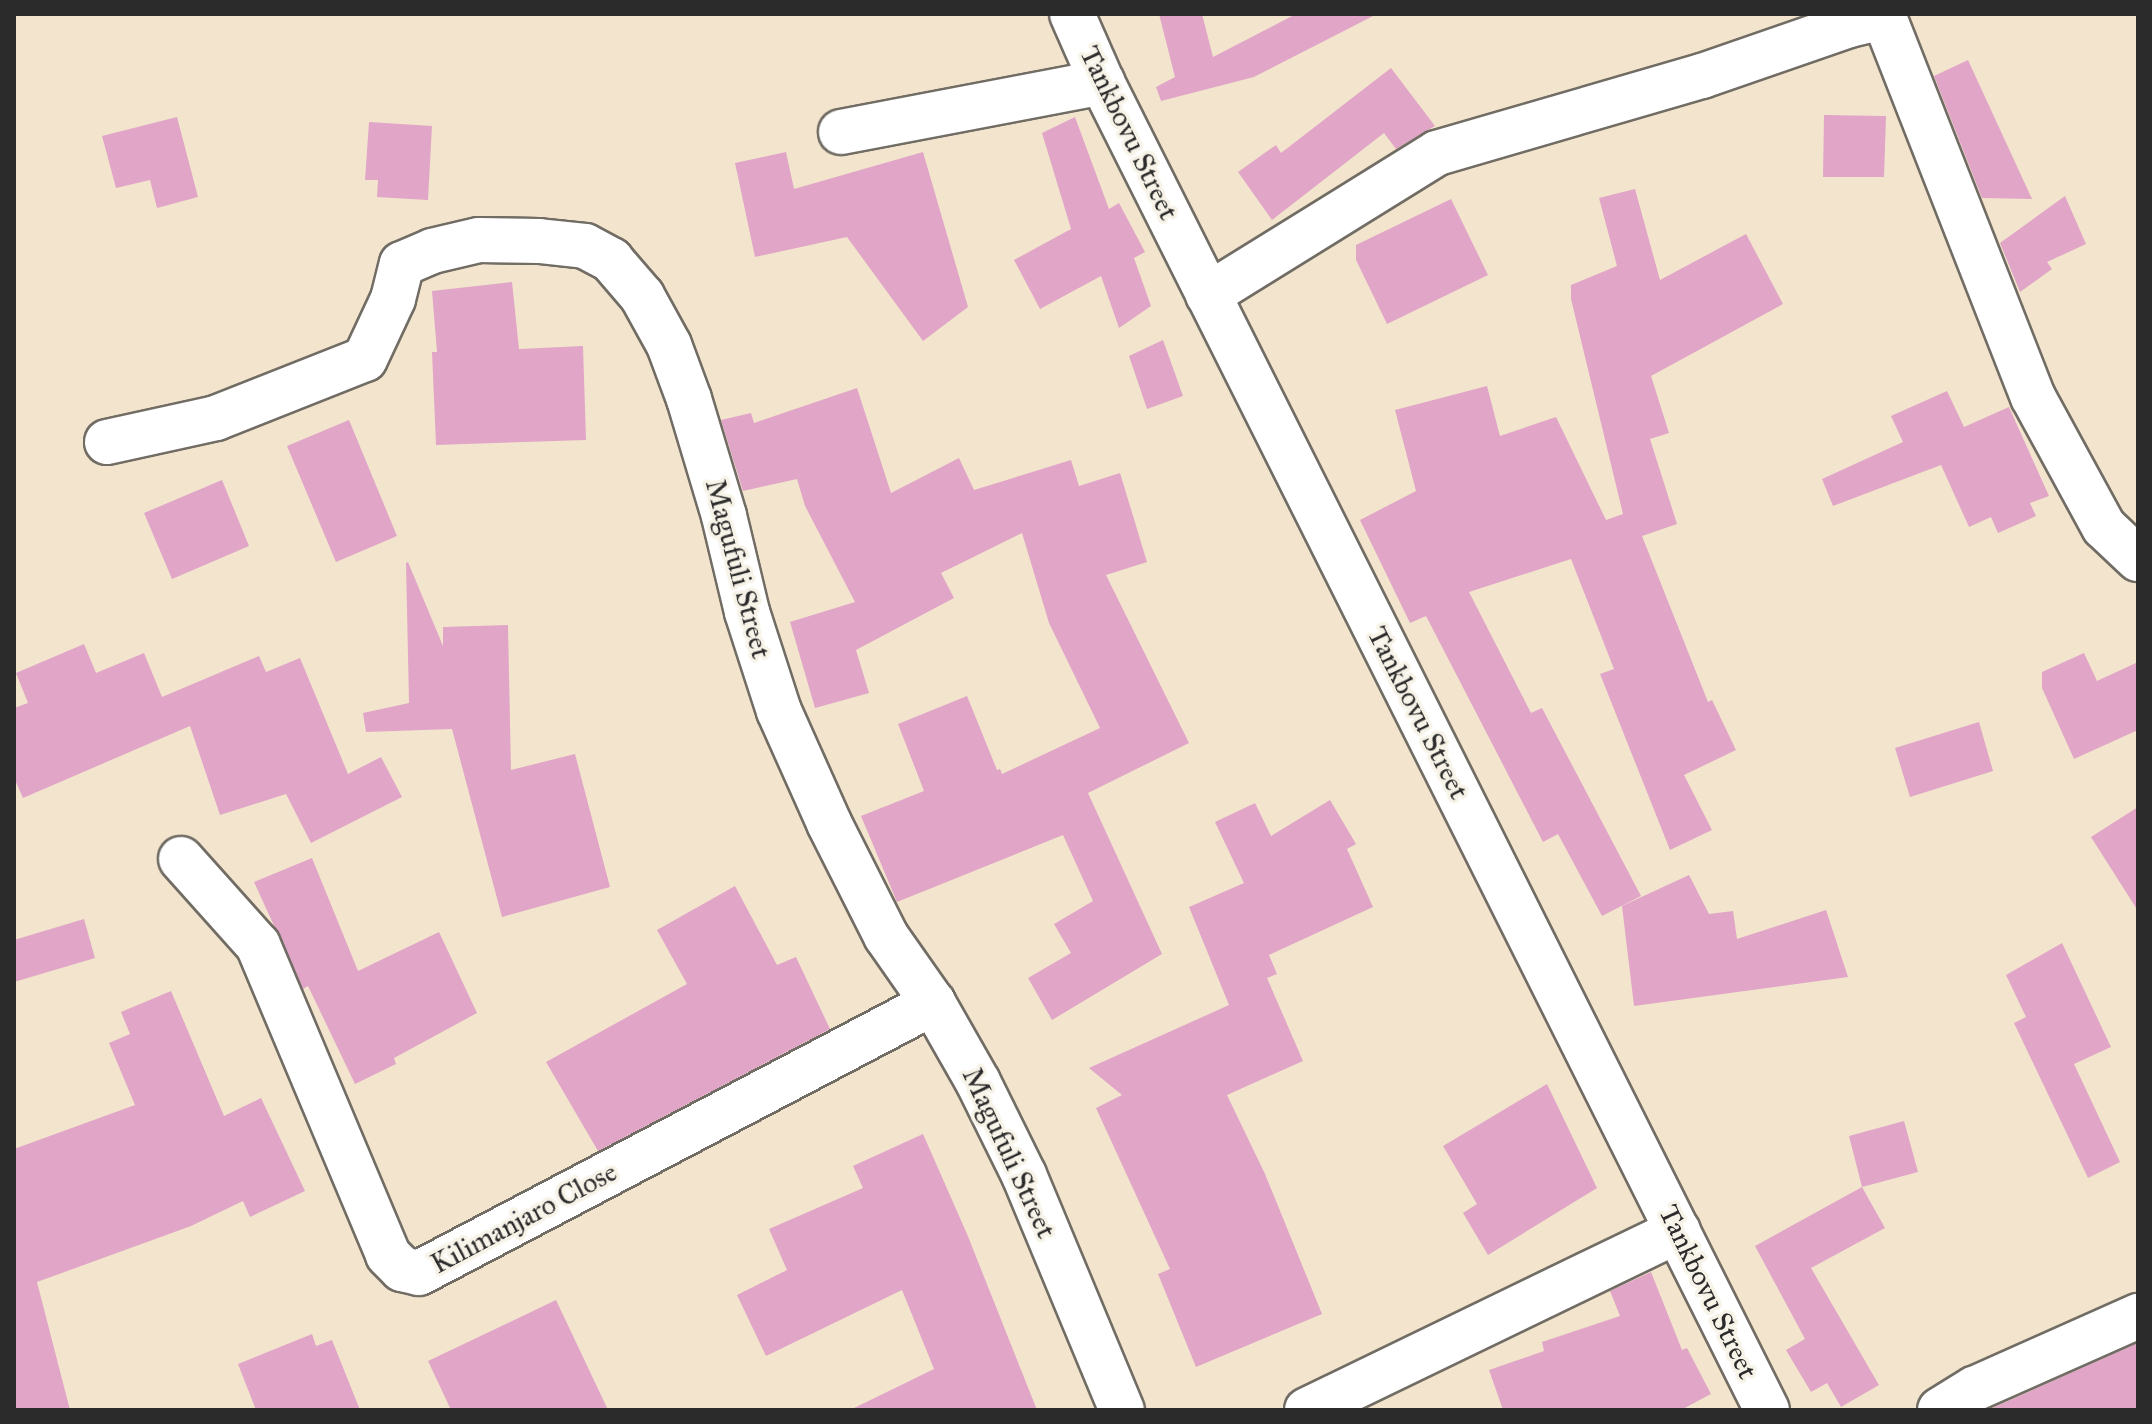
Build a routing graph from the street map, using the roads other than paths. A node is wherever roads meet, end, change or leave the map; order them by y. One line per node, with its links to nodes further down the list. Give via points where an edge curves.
1 (1072, 14): 3 (street, Tankbovu Street)
2 (1889, 16): 5 (street, via 1437,153); 7 (street, via 2033,397 2104,527)
3 (1102, 82): 4 (street); 5 (street, Tankbovu Street)
4 (841, 132)
5 (1208, 295): 10 (street, Tankbovu Street)
6 (107, 442): 9 (street, Magufuli Street, via 216,418 365,359 393,299 402,264 432,251 479,240 539,241 585,246 611,260 642,296 684,385 779,711 886,936)
7 (2138, 559)
8 (181, 859): 9 (street, Kilimanjaro Close, via 258,945 388,1255 402,1269 419,1273)
9 (933, 1003): 12 (street, Magufuli Street, via 1024,1175)
10 (1678, 1231): 13 (street); 14 (street, Tankbovu Street)
11 (2138, 1316): 15 (street, via 1974,1389)
12 (1122, 1410)
13 (1307, 1410)
14 (1767, 1410)
15 (1940, 1410)

